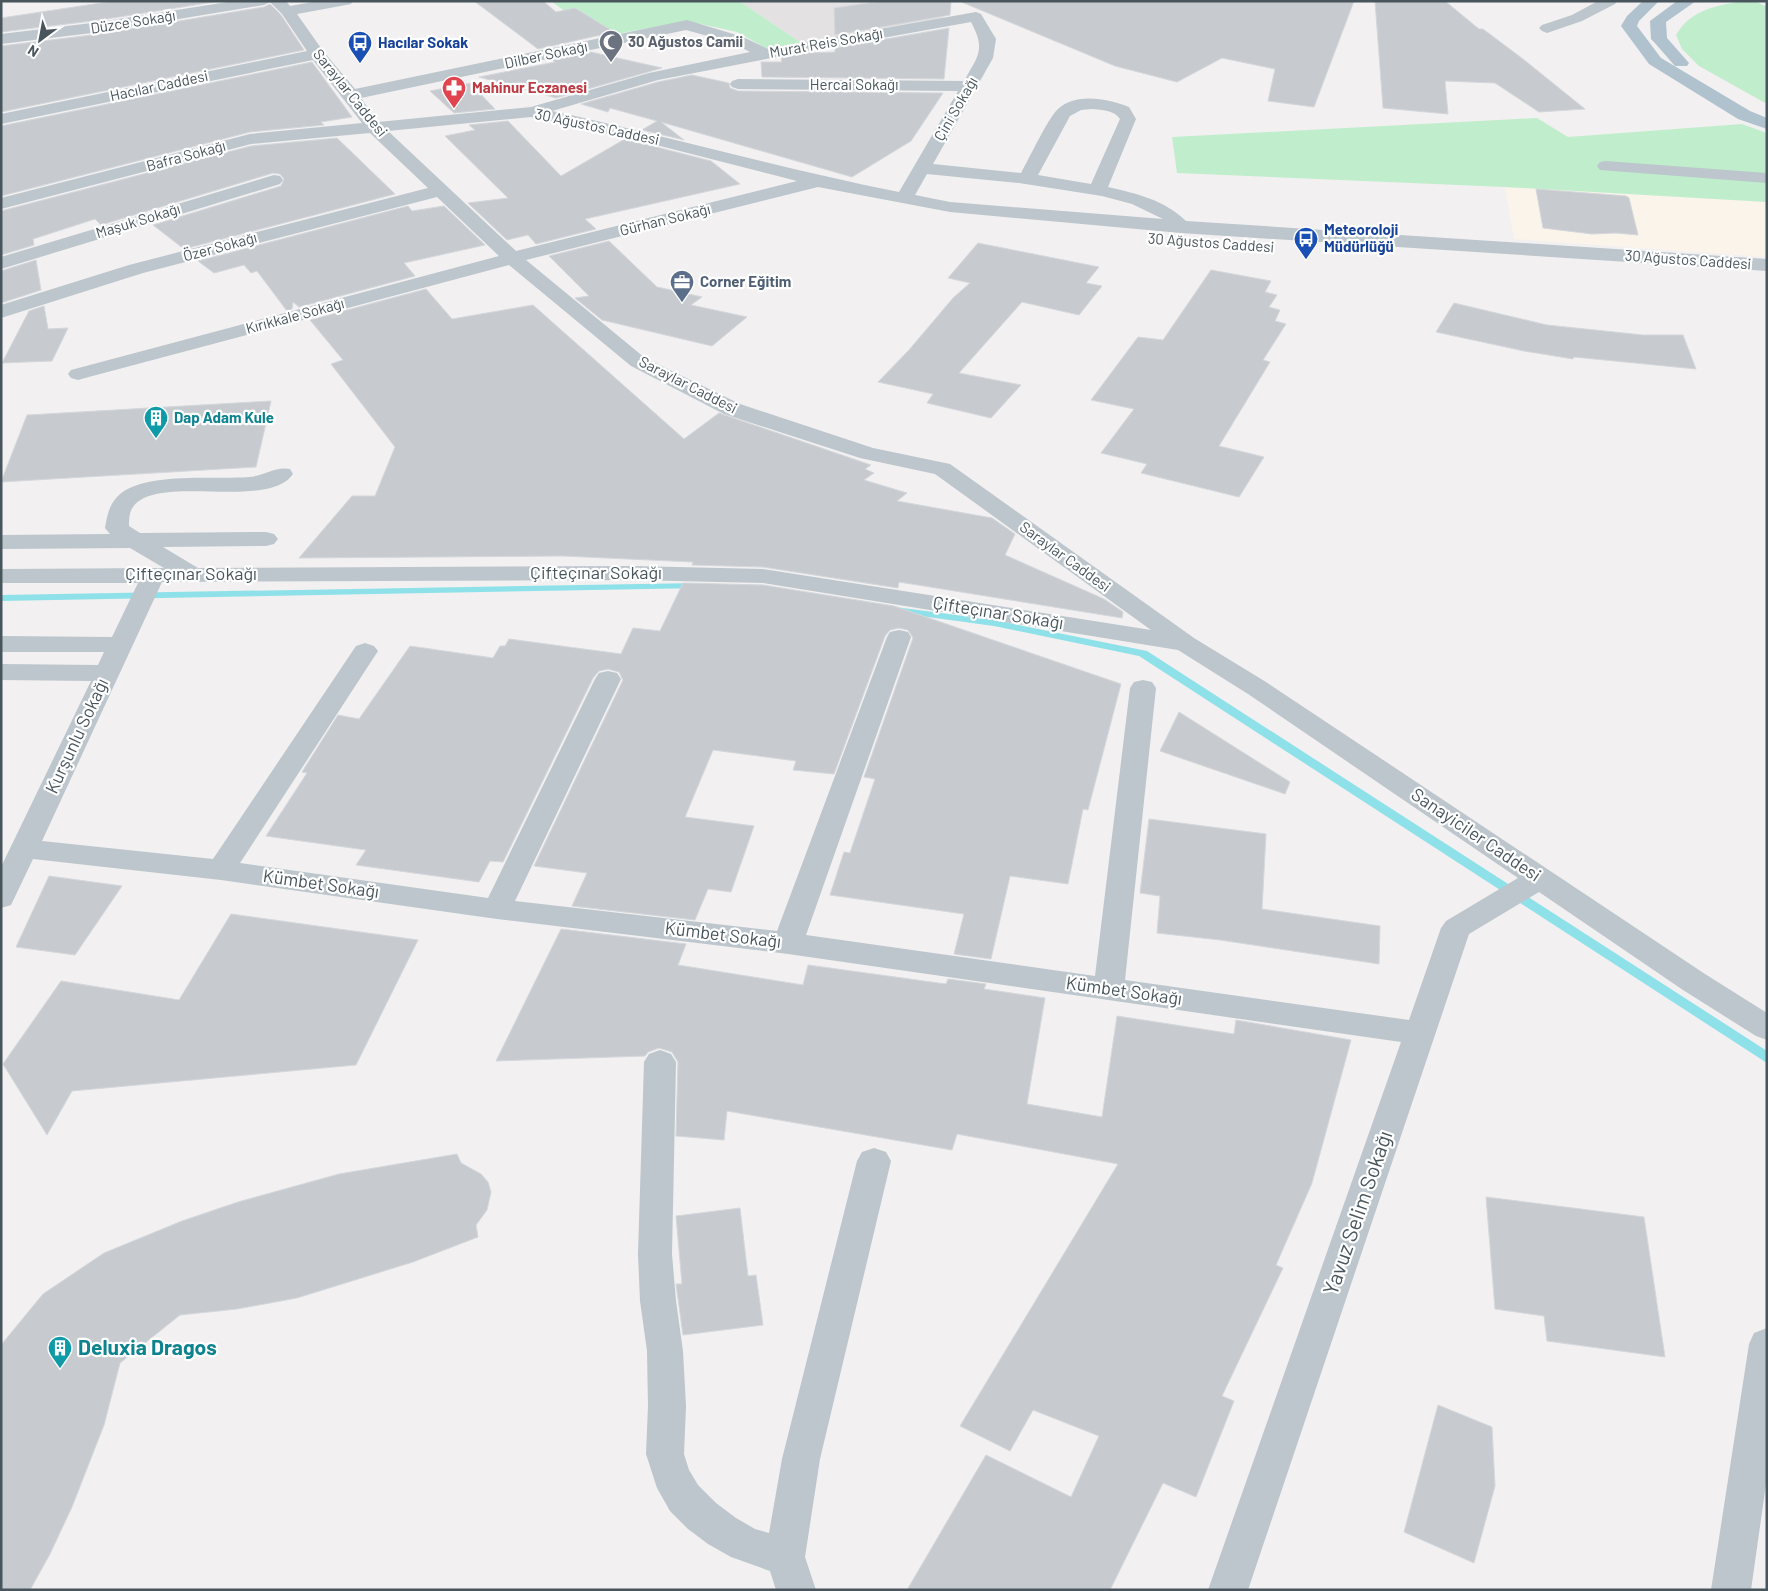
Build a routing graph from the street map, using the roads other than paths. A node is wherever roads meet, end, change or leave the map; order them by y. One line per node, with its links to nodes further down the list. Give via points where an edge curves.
1 (264, 1): 11 (street, Düzce Sokağı)
2 (346, 1): 6 (street)
3 (1610, 1): 7 (street)
4 (1652, 1): 20 (main road, via 1632,19 1629,26 1655,62 1737,111)
5 (1689, 1): 18 (main road, via 1658,21 1659,39 1673,56 1696,74)
6 (282, 6): 12 (street, Saraylar Caddesi)
7 (1587, 12): 9 (street); 10 (street, via 1593,20 1589,26)
8 (976, 17): 13 (street, Murat Reis Sokağı); 15 (street, Çini Sokağı, via 988,39 986,58)
9 (1546, 28)
10 (1564, 35)
11 (1, 39)
12 (317, 54): 16 (street, Saraylar Caddesi); 19 (street, Hacılar Caddesi)
13 (766, 54): 16 (street, Dilber Sokağı, via 738,40 687,26); 17 (street, Murat Reis Sokağı, via 655,76)
14 (738, 84): 15 (street, Hercai Sokağı)
15 (970, 86): 23 (street, Çini Sokağı)
16 (351, 94): 21 (street, Saraylar Caddesi)
17 (532, 112): 21 (street, 30 Ağustos Caddesi); 27 (street, 30 Ağustos Caddesi, via 630,133)
18 (1767, 112)
19 (1, 119)
20 (1767, 124)
21 (373, 126): 29 (street, Saraylar Caddesi); 31 (street, Bafra Sokağı, via 250,139)
22 (1606, 166): 24 (street)
23 (922, 168): 26 (street); 30 (street, Çini Sokağı)
24 (1767, 178)
25 (274, 180): 35 (street, Maşuk Sokağı)
26 (1026, 180): 28 (street); 28 (street, via 1063,113 1072,107 1098,104 1123,111 1128,119)
27 (817, 181): 30 (street, 30 Ağustos Caddesi); 33 (street, Gürhan Sokağı); 34 (street, 30 Ağustos Caddesi, via 901,210 974,222 1214,244)
28 (1098, 189): 32 (street, via 1157,207 1173,216)
29 (440, 190): 33 (street, Saraylar Caddesi); 38 (street, Özer Sokağı, via 136,269)
30 (904, 199): 32 (street, 30 Ağustos Caddesi, via 950,207)
31 (1, 204)
32 (1181, 227): 34 (street, 30 Ağustos Caddesi)
33 (512, 258): 39 (street, Kırıkkale Sokağı); 48 (street, Saraylar Caddesi, via 638,362 732,409 868,453 942,469)
34 (1610, 261): 36 (street, 30 Ağustos Caddesi); 37 (street, 30 Ağustos Caddesi)
35 (1, 263)
36 (1767, 265)
37 (1767, 277)
38 (1, 312)
39 (78, 374)
40 (282, 474): 42 (street, via 264,482 174,487 136,495 128,499 119,511 117,528)
41 (266, 539): 42 (street)
42 (134, 540): 43 (street); 45 (street)
43 (1, 542)
44 (154, 574): 45 (street, Çifteçınar Sokağı); 46 (street, Çifteçınar Sokağı); 50 (street, Kurşunlu Sokağı)
45 (191, 574): 48 (street, Çifteçınar Sokağı, via 633,572 763,576)
46 (1, 576)
47 (899, 637): 61 (street)
48 (1185, 643): 58 (street, Sanayiciler Caddesi)
49 (1, 644): 50 (street)
50 (121, 645): 53 (street, Kurşunlu Sokağı)
51 (365, 651): 57 (street)
52 (1, 672): 53 (street)
53 (107, 673): 56 (street, Kurşunlu Sokağı)
54 (608, 679): 60 (street)
55 (1142, 688): 62 (street)
56 (25, 848): 57 (street, Kümbet Sokağı); 59 (street, Kurşunlu Sokağı)
57 (222, 870): 60 (street, Kümbet Sokağı)
58 (1540, 878): 63 (street, Sanayiciler Caddesi); 64 (street, Yavuz Selim Sokağı, via 1456,928)
59 (1, 898)
60 (497, 910): 61 (street, Kümbet Sokağı)
61 (788, 943): 62 (street, Kümbet Sokağı)
62 (1109, 989): 64 (street, Kümbet Sokağı)
63 (1767, 1028)
64 (1420, 1033): 69 (street, Yavuz Selim Sokağı)
65 (660, 1062): 68 (street, via 655,1254 665,1351 665,1454 671,1476 684,1498 702,1516)
66 (874, 1161): 68 (street, via 800,1459)
67 (1767, 1344): 70 (street)
68 (790, 1573)
69 (1228, 1590)
70 (1731, 1590)

